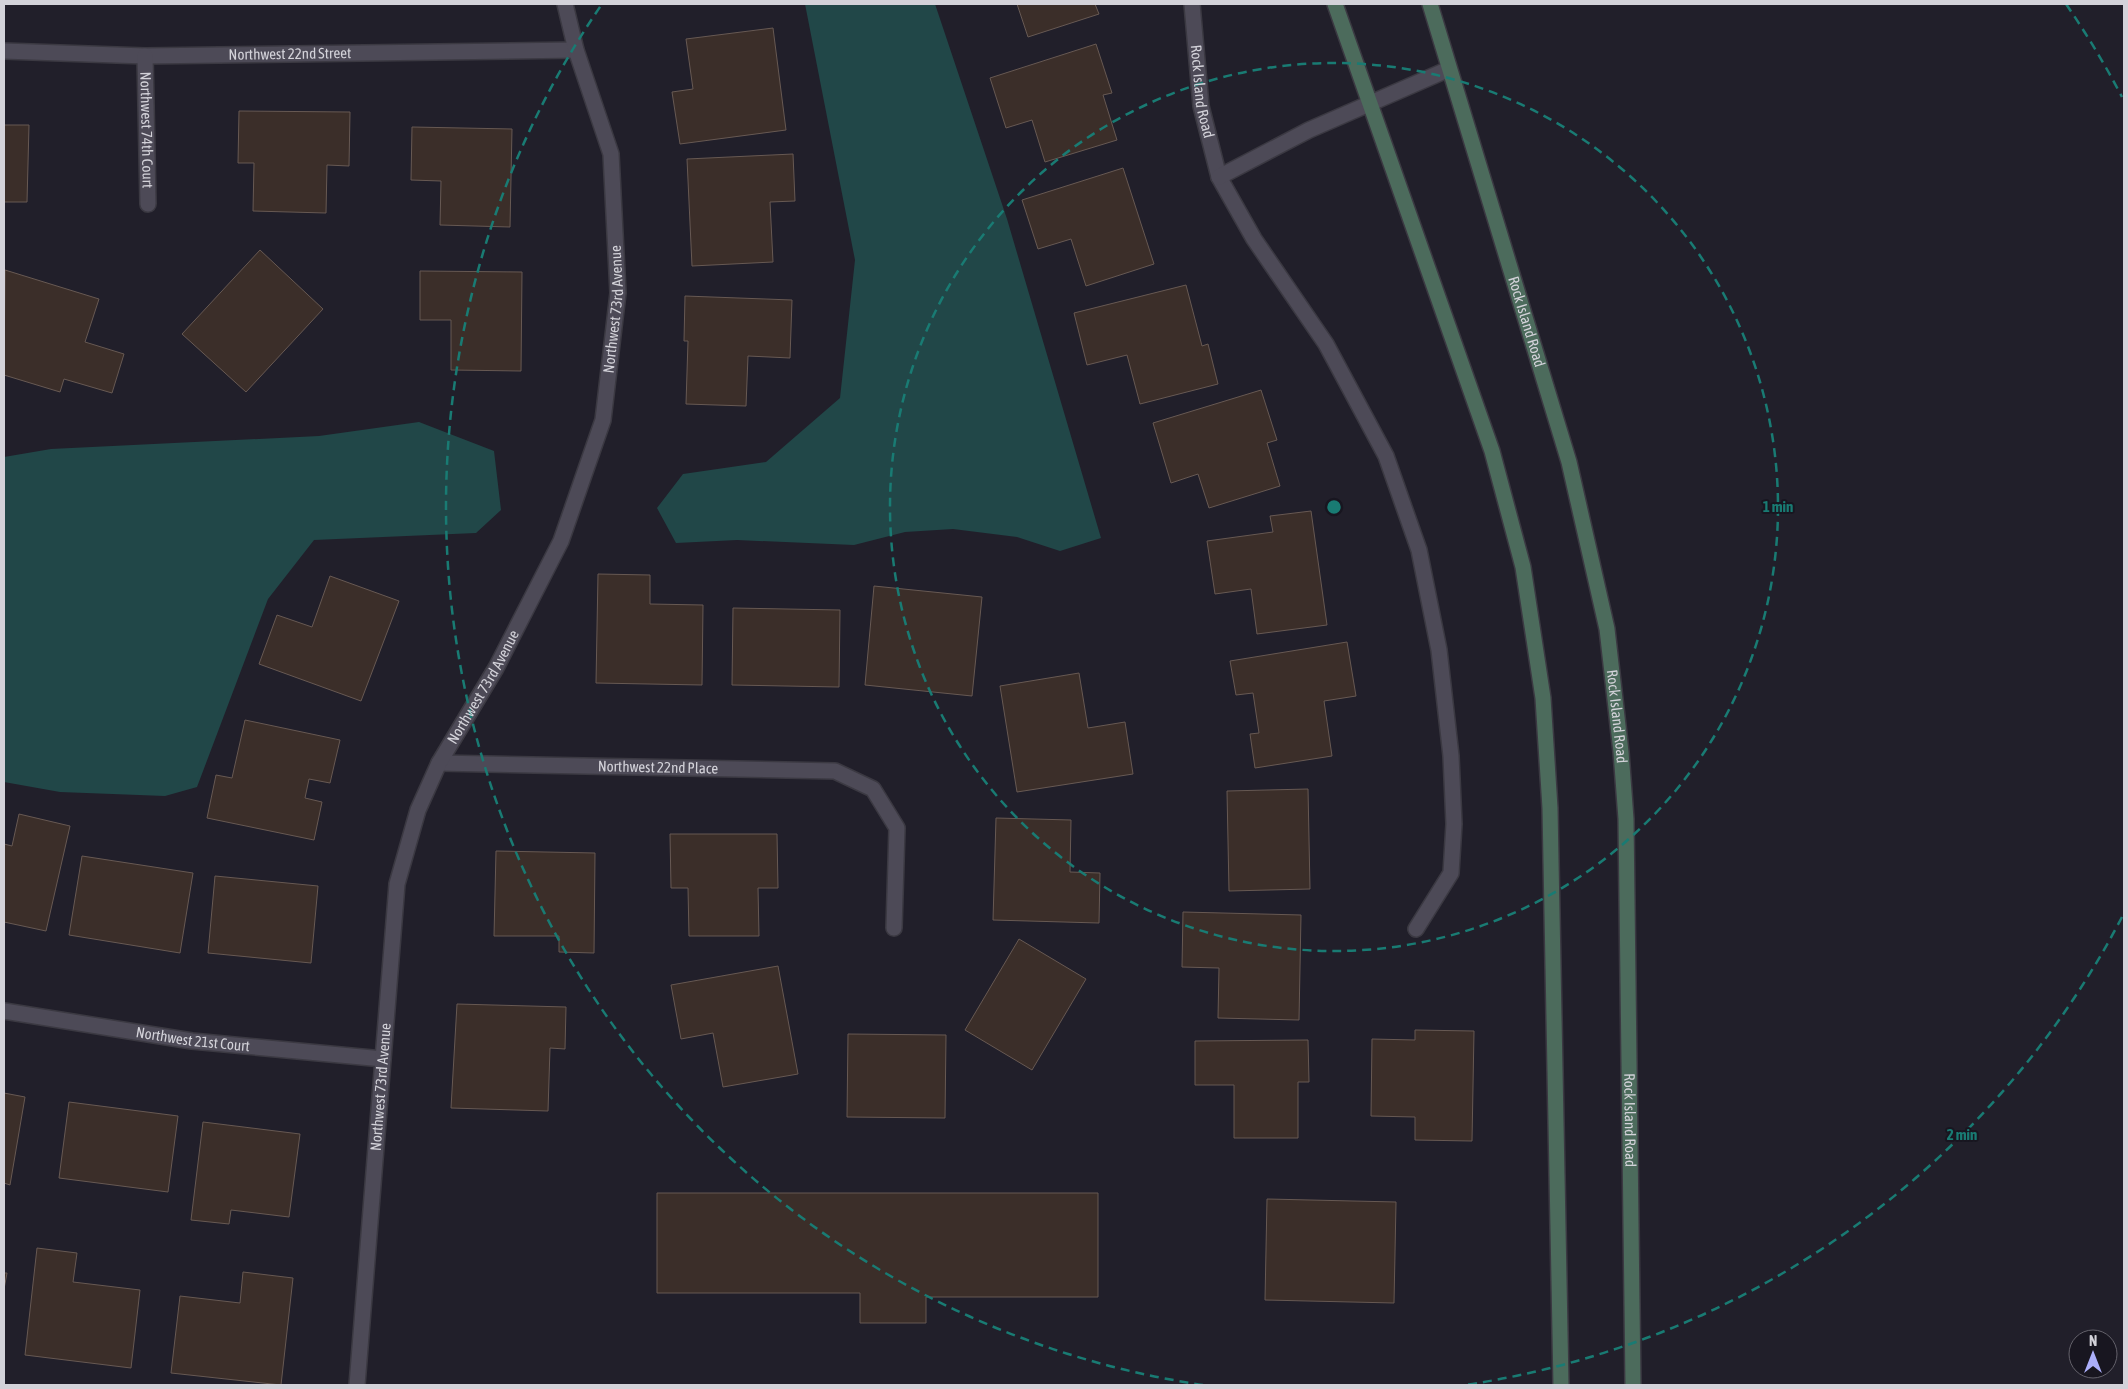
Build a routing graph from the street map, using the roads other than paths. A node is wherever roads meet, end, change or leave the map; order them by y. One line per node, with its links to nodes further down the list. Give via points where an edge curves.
1 (565, 4): 5 (street, Northwest 73rd Avenue)
2 (1192, 4): 10 (street, Rock Island Road, via 1201,106)
3 (1335, 4): 9 (main road)
4 (1430, 4): 8 (main road, Rock Island Road)
5 (576, 50): 7 (street, Northwest 22nd Street); 12 (street, Northwest 73rd Avenue, via 612,154 618,293 603,420 561,541 496,668)
6 (4, 52): 7 (street, Northwest 22nd Street)
7 (145, 56): 11 (street, Northwest 74th Court)
8 (1449, 70): 9 (street); 19 (main road, Rock Island Road, via 1569,462 1607,629 1626,819)
9 (1369, 104): 10 (street, via 1309,130); 18 (main road, via 1492,451 1523,567 1541,688 1550,808)
10 (1219, 177): 14 (street, Rock Island Road, via 1254,239 1326,344 1386,456 1419,550 1439,650 1451,756 1454,824 1451,874)
11 (148, 204)
12 (439, 763): 13 (street, Northwest 22nd Place, via 835,772 873,789 897,828); 16 (street, Northwest 73rd Avenue, via 418,810 398,884)
13 (894, 928)
14 (1416, 929)
15 (4, 1011): 16 (street, Northwest 21st Court, via 192,1041)
16 (382, 1058): 17 (street, Northwest 73rd Avenue)
17 (357, 1385)
18 (1561, 1385)
19 (1633, 1385)

